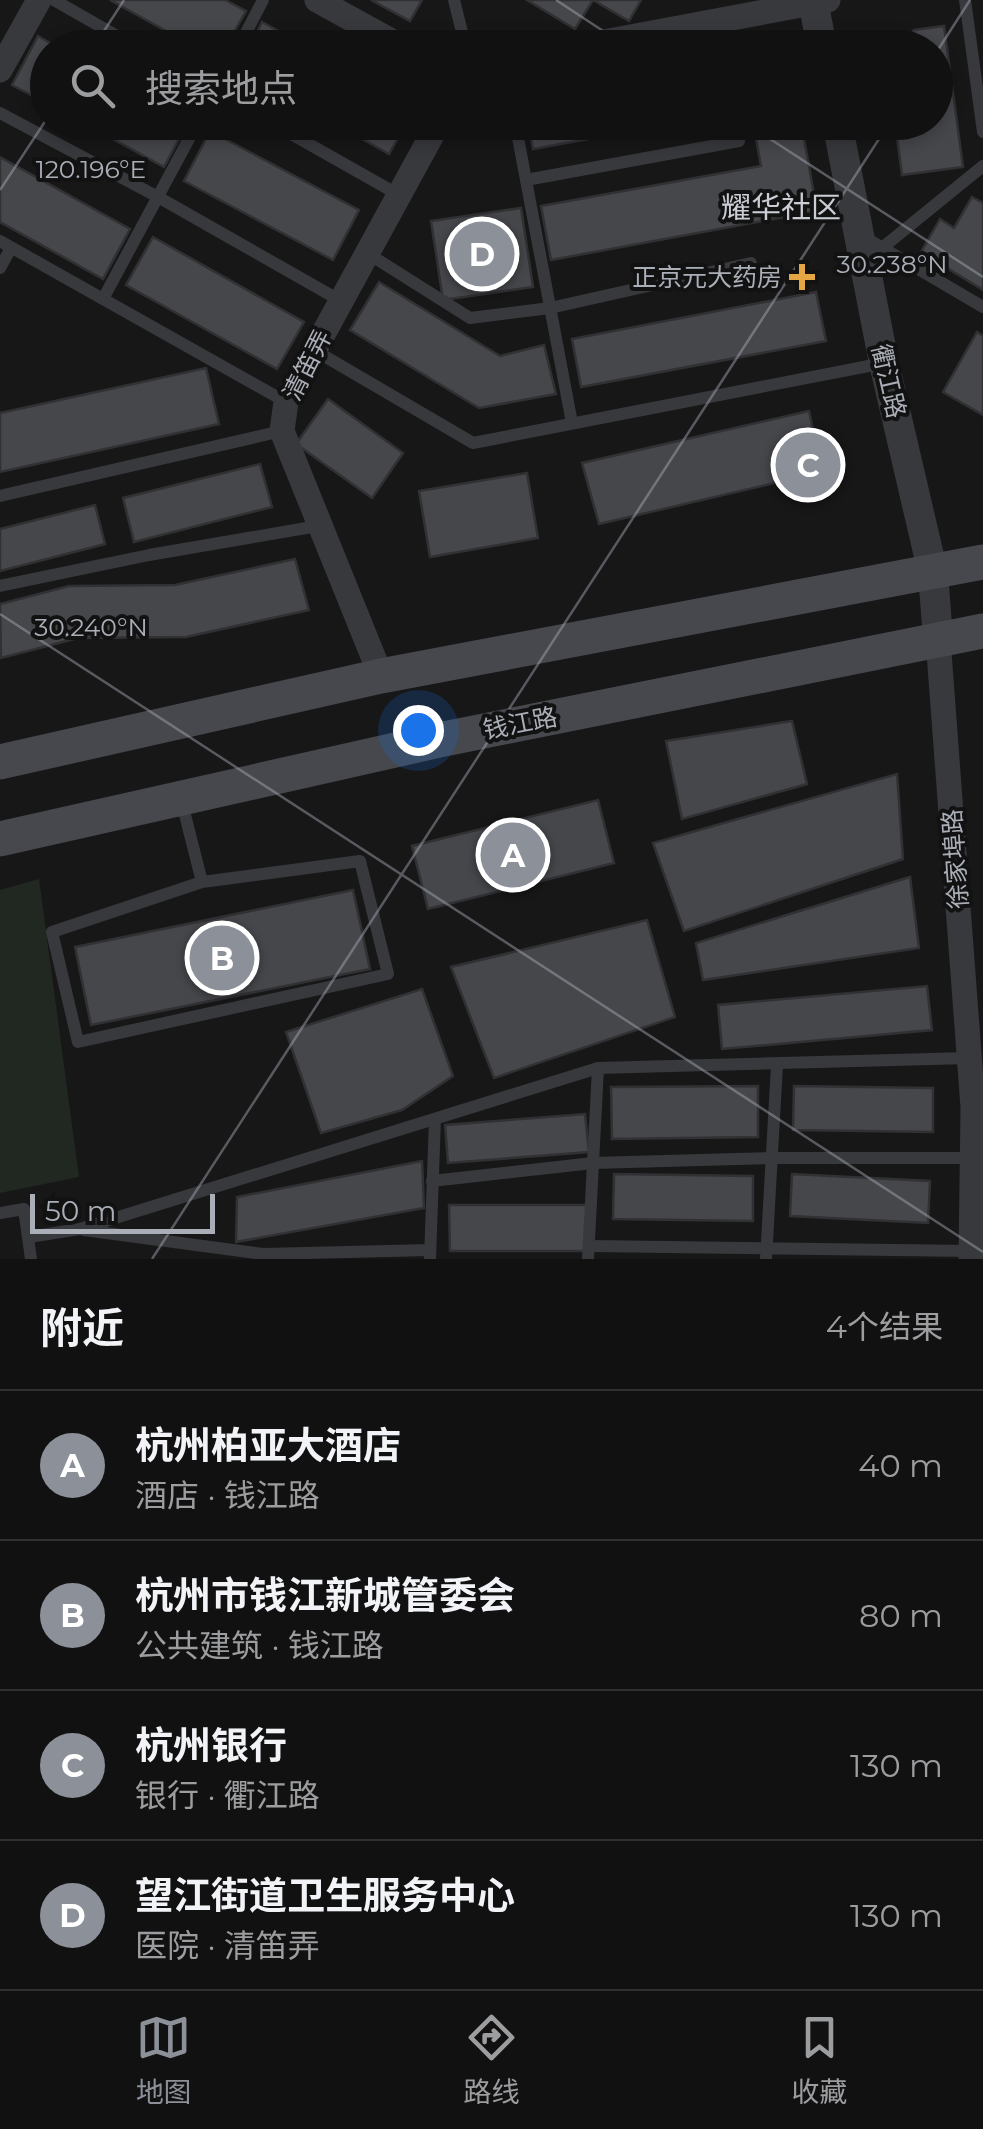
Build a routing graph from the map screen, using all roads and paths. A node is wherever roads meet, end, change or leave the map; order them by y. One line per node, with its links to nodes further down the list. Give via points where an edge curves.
1 (39, 0): 15 (street)
2 (54, 0): 8 (lane)
3 (263, 0): 9 (lane)
4 (316, 0): 10 (street)
5 (454, 0): 11 (lane)
6 (965, 0): 14 (lane)
7 (818, 1): 12 (street); 13 (street)
8 (106, 30)
9 (247, 30)
10 (371, 30)
11 (462, 30)
12 (666, 30)
13 (820, 30)
14 (977, 52): 18 (lane)
15 (0, 70)
16 (0, 114): 17 (lane)
17 (30, 130)
18 (983, 132)
19 (49, 140): 29 (lane)
20 (188, 140): 29 (lane)
21 (302, 140): 28 (lane)
22 (429, 140): 28 (street, 清笛弄)
23 (518, 140): 27 (lane)
24 (842, 140): 30 (street, 衢江路)
25 (739, 141): 27 (lane)
26 (983, 166): 30 (lane)
27 (526, 180): 38 (lane)
28 (399, 195): 32 (street, 清笛弄)
29 (158, 197): 35 (lane); 36 (lane)
30 (870, 241): 37 (lane); 40 (street, 衢江路)
31 (6, 245): 34 (lane); 35 (lane)
32 (367, 253): 36 (street, 清笛弄); 38 (lane, via 470,318)
33 (751, 264): 38 (lane)
34 (0, 268)
35 (103, 299): 41 (lane)
36 (341, 301): 39 (street, 清笛弄)
37 (983, 307)
38 (550, 308): 42 (lane)
39 (313, 350): 41 (street, 清笛弄); 42 (lane, via 472,442)
40 (884, 362): 42 (lane); 47 (street, 衢江路)
41 (286, 402): 43 (street, 清笛弄)
42 (572, 424)
43 (282, 431): 44 (lane); 45 (street, 清笛弄)
44 (0, 496)
45 (318, 526): 48 (lane); 51 (street, 清笛弄)
46 (983, 562): 47 (main road)
47 (933, 573): 50 (street, 衢江路); 51 (main road)
48 (0, 586)
49 (983, 631): 50 (main road, 钱江路)
50 (938, 640): 53 (main road, 钱江路); 56 (street, 徐家埠路)
51 (381, 676): 52 (main road)
52 (3, 758)
53 (181, 796): 54 (main road, 钱江路); 55 (lane)
54 (0, 839)
55 (202, 882): 55 (lane, via 360,862 388,974 78,1042 52,932)
56 (972, 955): 57 (street, 徐家埠路)
57 (969, 1058): 58 (lane); 62 (street, 徐家埠路)
58 (777, 1065): 59 (lane); 61 (lane)
59 (598, 1068): 60 (lane); 63 (lane)
60 (435, 1118): 64 (lane); 67 (lane)
61 (772, 1158): 62 (lane); 63 (lane); 70 (lane)
62 (972, 1158): 66 (street, 徐家埠路)
63 (594, 1163): 64 (lane); 69 (lane)
64 (432, 1180): 71 (lane)
65 (0, 1213): 68 (lane, via 24,1209)
66 (977, 1224): 72 (street, 徐家埠路)
67 (80, 1230): 68 (lane); 73 (lane)
68 (30, 1237): 74 (lane)
69 (589, 1253): 70 (lane)
70 (766, 1253): 72 (lane)
71 (430, 1254): 73 (lane)
72 (971, 1255)
73 (263, 1256)
74 (31, 1259)

